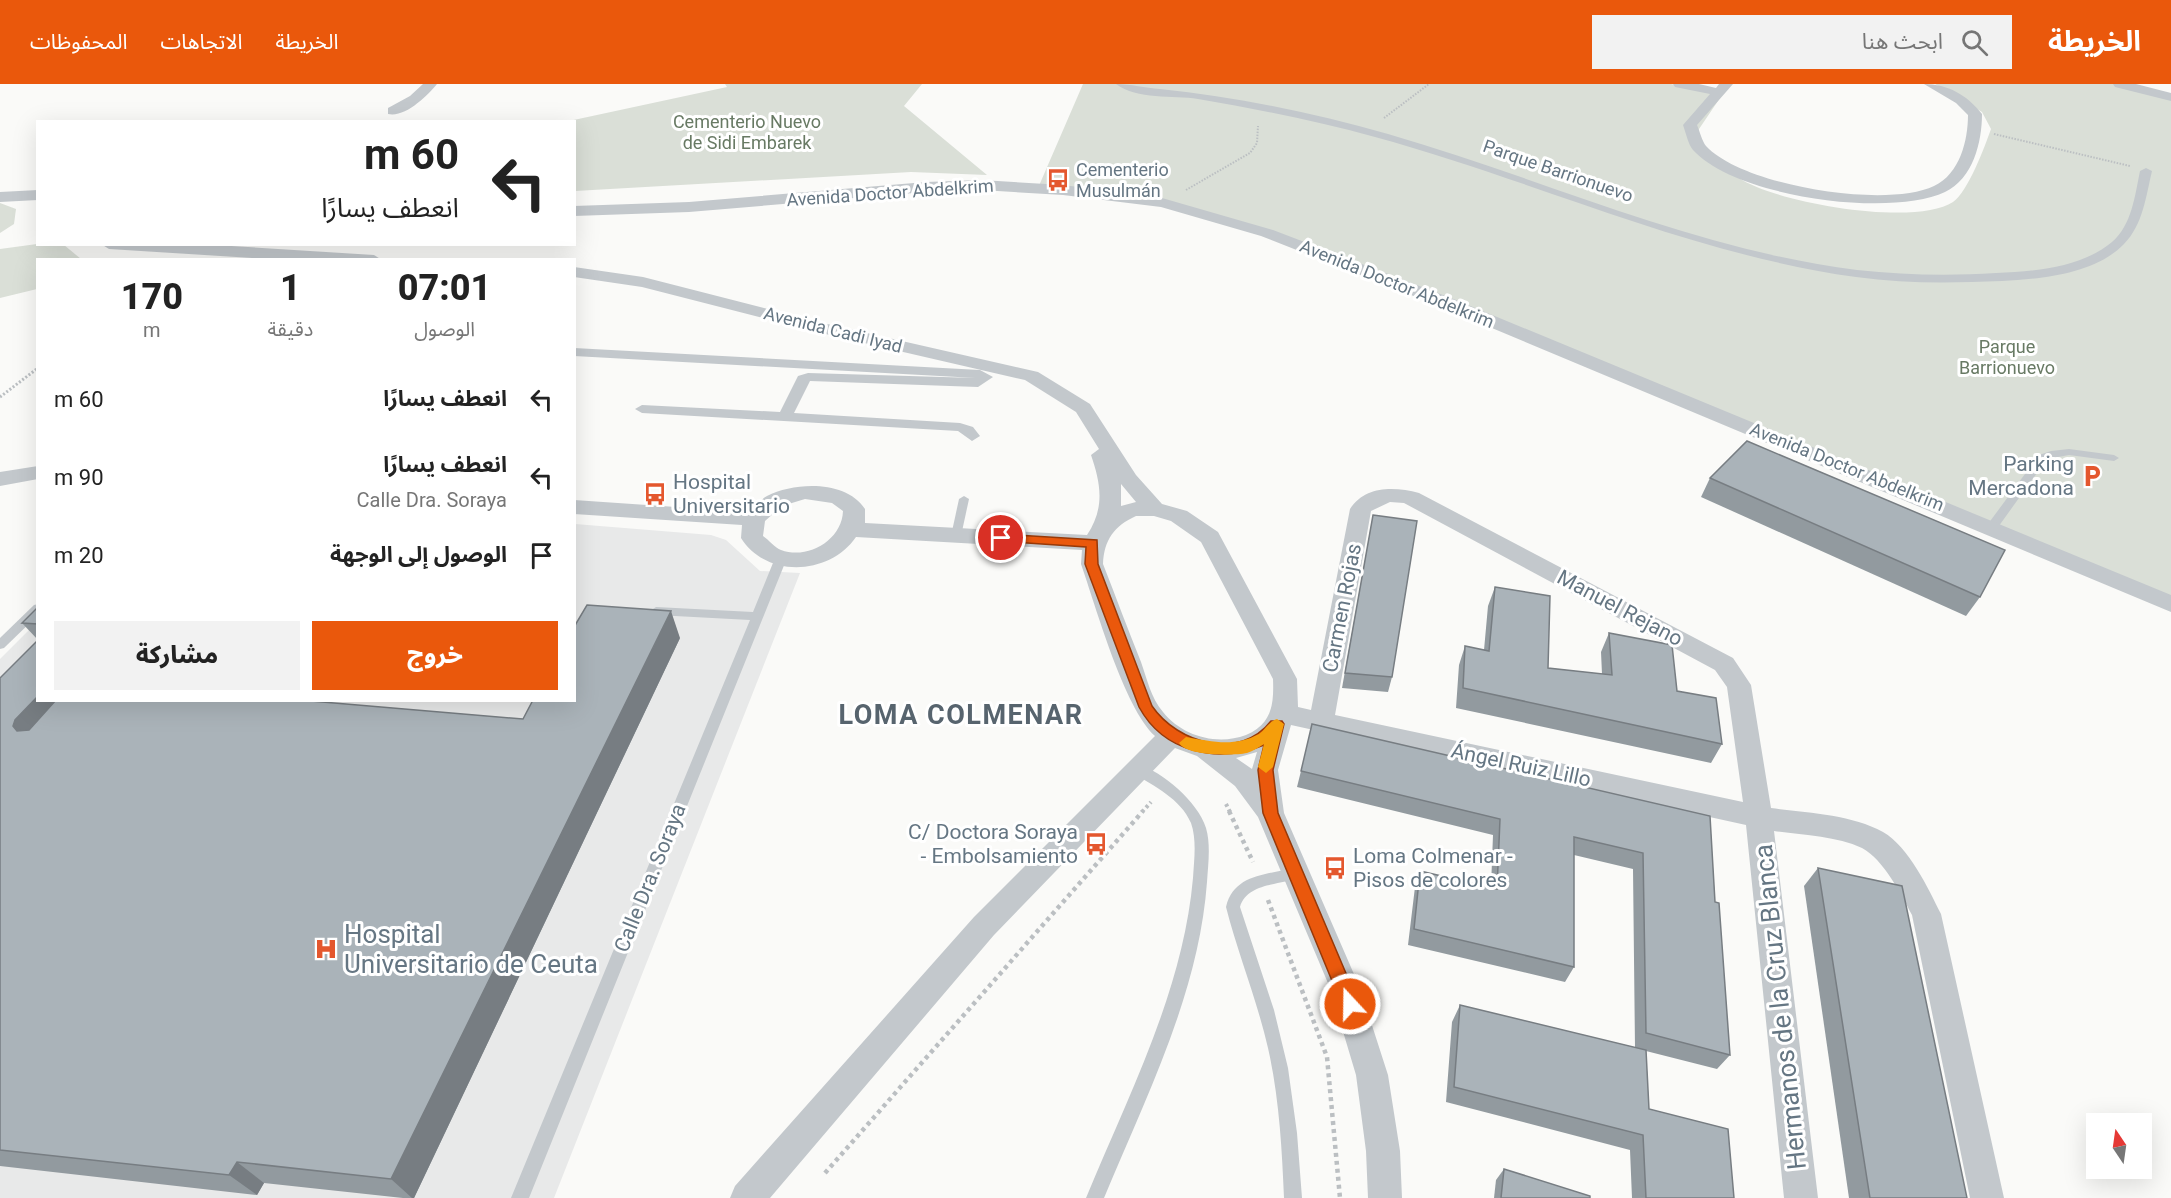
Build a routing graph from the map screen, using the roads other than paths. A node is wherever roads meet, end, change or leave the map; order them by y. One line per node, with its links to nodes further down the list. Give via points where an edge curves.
1 (430, 84): 8 (street, via 416,99)
2 (1121, 84): 9 (street, Parque Barrionuevo, via 1342,125 1452,155 1731,248 1820,268 1901,277 2012,277 2091,259 2126,234)
3 (1680, 84): 6 (street)
4 (1931, 84): 6 (street, via 1975,114 1975,129 1966,158 1948,184 1939,190 1898,200 1861,201 1826,197 1756,179 1703,150 1692,137 1690,125)
5 (2120, 84): 7 (street)
6 (1722, 88)
7 (2171, 97)
8 (393, 111)
9 (2146, 171)
10 (36, 195): 11 (street)
11 (0, 197)
12 (576, 211): 29 (street, Avenida Doctor Abdelkrim, via 689,207 981,185 1063,190 1162,203 1267,233 1374,274)
13 (166, 246): 14 (street)
14 (344, 258)
15 (576, 272): 17 (street, Avenida Cadi Iyad, via 653,285 1031,376)
16 (576, 352): 19 (street, via 986,377 978,383 808,376)
17 (1083, 408): 27 (street, Avenida Cadi Iyad, via 1128,479); 31 (street, via 1113,484 1112,504)
18 (642, 409): 19 (street)
19 (784, 419): 20 (street, via 960,427)
20 (972, 436)
21 (2114, 458): 29 (lane, via 2067,452 2043,456)
22 (36, 472): 23 (street)
23 (0, 479)
24 (964, 499): 32 (lane)
25 (1371, 499): 40 (street, Carmen Rojas, via 1361,509); 45 (street, Manuel Rejano, via 1390,494 1411,498 1724,664 1739,685)
26 (576, 507): 28 (street)
27 (1154, 509): 31 (street, via 1133,509); 39 (street, via 1191,522 1210,537 1285,679 1288,700)
28 (754, 519): 30 (street, via 789,495 820,492 846,502 854,510); 33 (street, via 753,538 768,554)
29 (1992, 528): 34 (street, Avenida Doctor Abdelkrim)
30 (854, 530): 32 (street); 33 (street, via 838,548 825,554 795,560)
31 (1099, 534): 32 (street); 41 (street, via 1092,564 1146,707 1155,722)
32 (956, 536)
33 (781, 558): 37 (lane, Calle Dra. Soraya)
34 (2171, 604)
35 (36, 610): 38 (lane)
36 (640, 610): 37 (lane)
37 (757, 616): 47 (lane, Calle Dra. Soraya)
38 (0, 645)
39 (1280, 719): 40 (street, Ángel Ruiz Lillo); 42 (street, via 1268,736 1246,747); 44 (street, via 1265,770)
40 (1321, 722): 45 (street, Ángel Ruiz Lillo)
41 (1172, 736): 42 (street); 43 (street)
42 (1205, 748): 44 (street, via 1244,778)
43 (1138, 769): 48 (street, via 984,926); 49 (lane, via 1186,804 1197,823 1201,848 1198,906 1175,1001)
44 (1270, 813): 46 (street)
45 (1759, 817): 52 (street, Hermanos de la Cruz Blanca); 53 (street, Ángel Ruiz Lillo, via 1860,835 1884,849 1903,871 1926,914 1933,938)
46 (1294, 874): 50 (lane, via 1242,888 1233,907 1270,1025 1286,1101); 51 (street, via 1345,988 1372,1075)
47 (520, 1198)
48 (747, 1198)
49 (1095, 1198)
50 (1293, 1198)
51 (1385, 1198)
52 (1801, 1198)
53 (1988, 1198)

